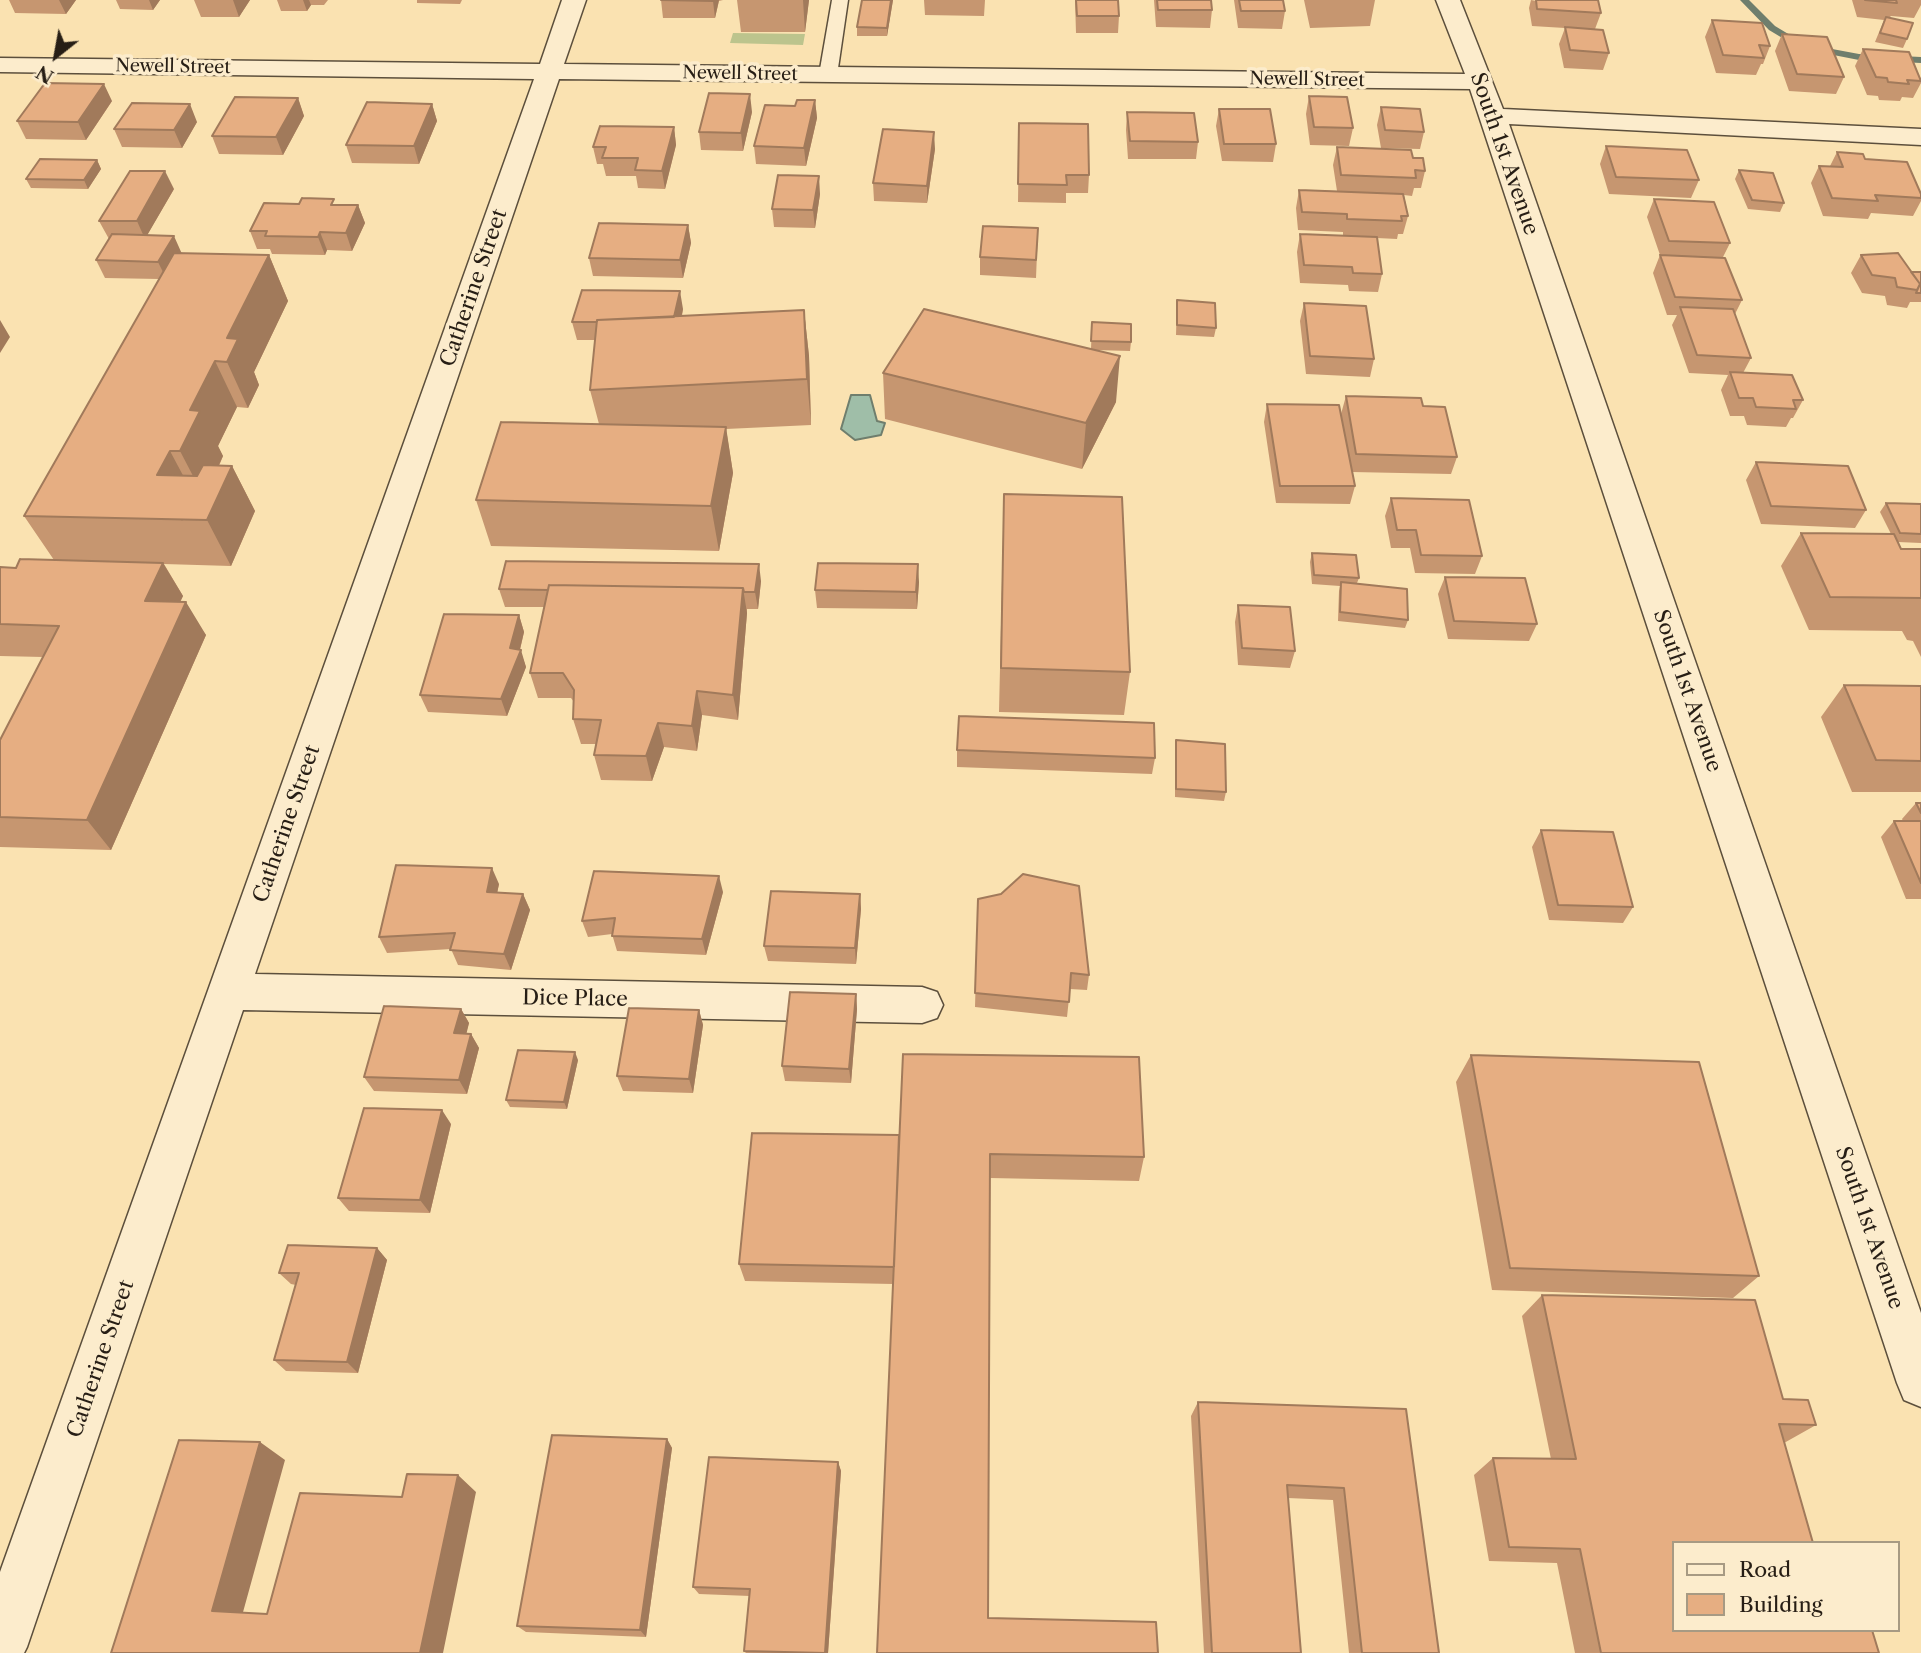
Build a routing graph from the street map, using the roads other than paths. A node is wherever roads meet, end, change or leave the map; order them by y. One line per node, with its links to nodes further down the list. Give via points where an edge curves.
1 (574, 0): 5 (street, Catherine Street)
2 (840, 0): 6 (lane)
3 (1448, 0): 7 (street, South 1st Avenue)
4 (0, 65): 5 (street, Newell Street)
5 (549, 72): 6 (street, Newell Street); 10 (street, Catherine Street)
6 (828, 75): 7 (street, Newell Street)
7 (1480, 82): 8 (street, South 1st Avenue)
8 (1493, 116): 9 (street); 12 (street, South 1st Avenue)
9 (1921, 137)
10 (228, 992): 11 (street, Dice Place); 13 (street, Catherine Street)
11 (922, 1005)
12 (1921, 1383)
13 (0, 1647)

